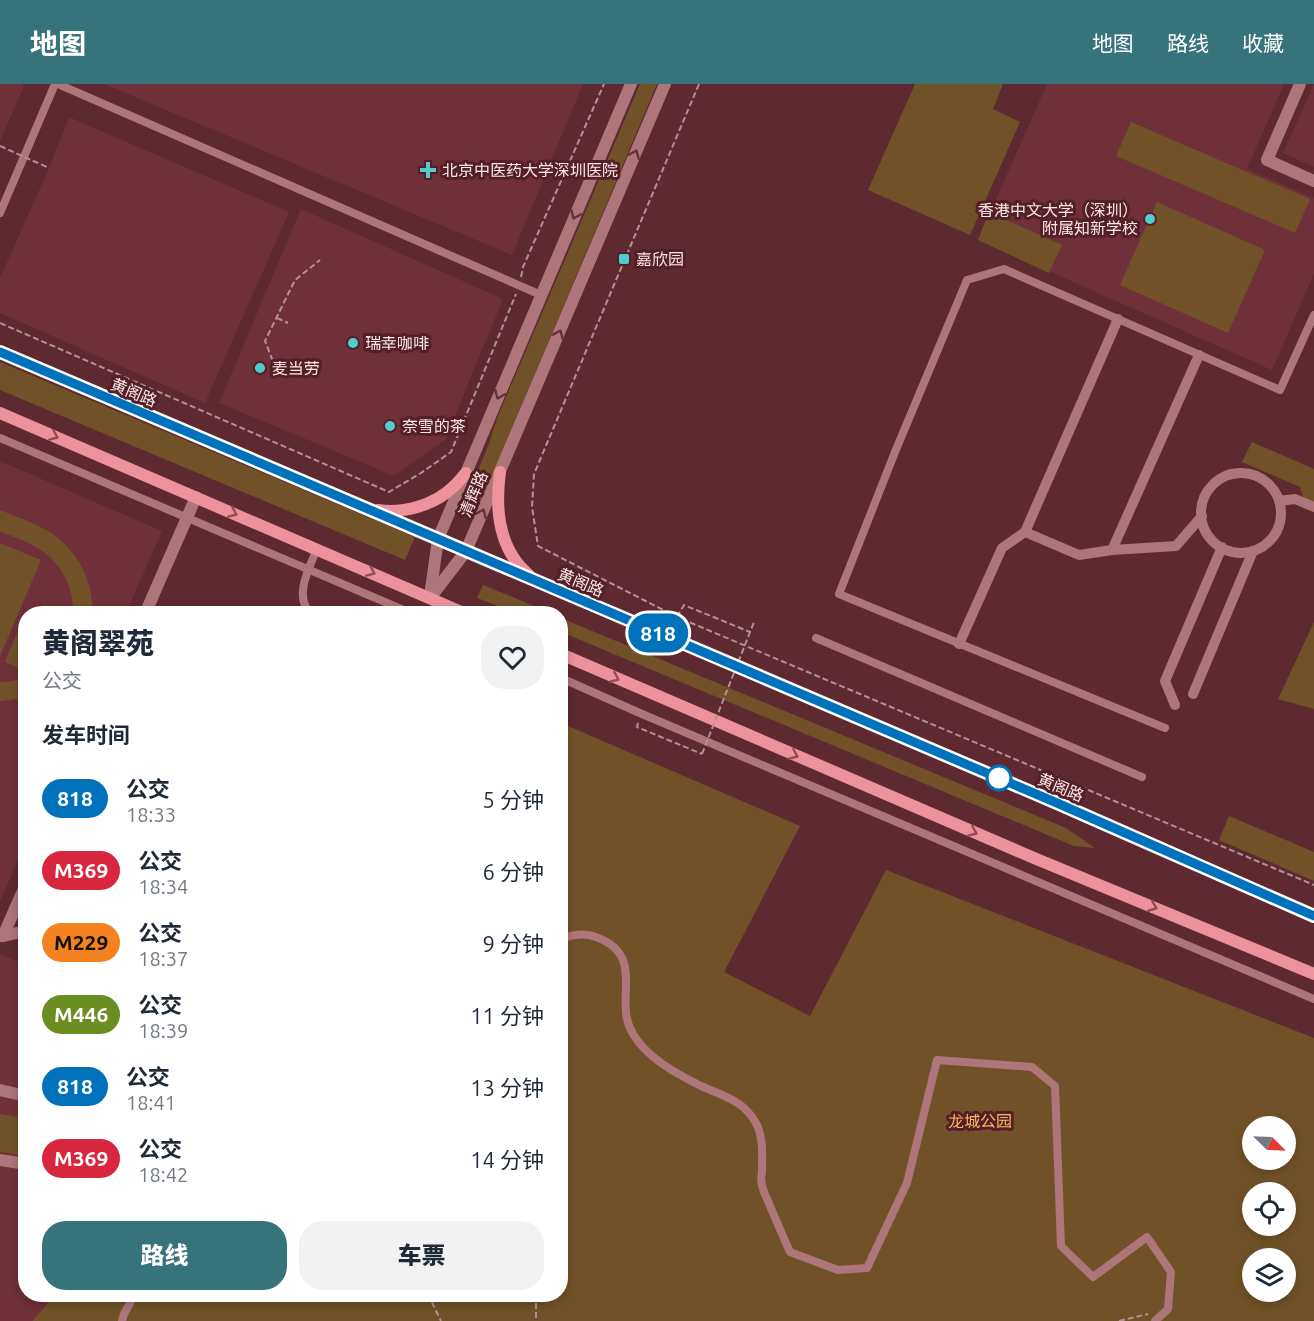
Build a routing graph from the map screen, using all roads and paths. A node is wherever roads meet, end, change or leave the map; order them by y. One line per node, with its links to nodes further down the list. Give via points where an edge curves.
1 (56, 84): 9 (lane); 11 (lane)
2 (631, 84): 11 (street, 清辉路, one-way to 11)
3 (665, 84): 22 (street, 清辉路, one-way to 3)
4 (699, 84): 45 (path, via 534,474 532,507 538,546)
5 (1300, 84): 8 (street, via 1267,160)
6 (0, 146): 7 (path, bridge)
7 (49, 168)
8 (1314, 182)
9 (0, 213)
10 (320, 260): 13 (path, via 295,280)
11 (541, 295): 23 (street, 清辉路, one-way to 23)
12 (1314, 315): 18 (lane, via 1280,390)
13 (277, 318): 16 (path); 19 (path, via 266,341)
14 (1119, 320): 18 (lane); 31 (street); 49 (lane, via 1004,270 967,280 839,594)
15 (0, 322): 24 (path, via 389,492)
16 (288, 323)
17 (0, 352): 28 (main road, 黄阁路)
18 (1199, 355): 35 (street)
19 (276, 369)
20 (0, 413): 25 (main road, one-way to 25)
21 (0, 438): 30 (lane)
22 (500, 472): 36 (street, 清辉路, one-way to 22); 39 (main road, via 497,511 501,529 515,559)
23 (466, 473): 28 (main road, via 452,489 418,507 401,511); 32 (street, 清辉路)
24 (421, 474)
25 (196, 497): 30 (street); 34 (main road, one-way to 34)
26 (1279, 501): 27 (street, via 1295,499); 29 (street, via 1261,478 1234,473 1211,487 1204,498); 37 (street, via 1280,524 1274,536)
27 (1314, 507)
28 (365, 508): 32 (main road, 黄阁路)
29 (1202, 516): 33 (street, via 1208,535); 35 (street, via 1176,546)
30 (187, 518): 38 (lane); 41 (street)
31 (1025, 532): 35 (street, via 1079,555); 49 (street, via 1002,548)
32 (438, 539): 36 (main road, 黄阁路); 40 (street, 清辉路)
33 (1221, 547): 37 (street, via 1240,553); 53 (street, via 1165,681)
34 (317, 549): 38 (lane); 40 (main road, one-way to 40)
35 (1112, 550)
36 (466, 551): 39 (main road, 黄阁路); 40 (street, 清辉路)
37 (1253, 551): 52 (street)
38 (309, 569): 42 (lane, via 303,594); 43 (lane)
39 (537, 581): 59 (main road, 黄阁路)
40 (430, 598): 44 (main road)
41 (148, 606)
42 (305, 606)
43 (395, 606)
44 (448, 606)
45 (677, 617): 47 (path, via 684,604); 57 (path)
46 (754, 622): 47 (path, bridge)
47 (750, 632): 54 (path, bridge, via 702,754 636,727)
48 (816, 638): 56 (lane)
49 (959, 644): 55 (lane)
50 (568, 657): 63 (main road, one-way to 63)
51 (568, 681): 54 (lane)
52 (1193, 694)
53 (1175, 705)
54 (642, 714): 64 (lane)
55 (1165, 728)
56 (1142, 777)
57 (1314, 885)
58 (18, 901): 61 (street)
59 (1314, 916)
60 (18, 933): 61 (street)
61 (2, 936)
62 (568, 937): 72 (lane, via 594,935 614,945 623,958 627,976 626,1018 638,1042 678,1074 736,1101 749,1112 758,1126 763,1147 761,1184 790,1252 838,1270 867,1268 907,1183 937,1060 1032,1067 1054,1086 1061,1246 1093,1277 1147,1237 1171,1272)
63 (1314, 974)
64 (1314, 999)
65 (0, 1090): 66 (street)
66 (18, 1094)
67 (0, 1160): 68 (street)
68 (18, 1163)
69 (131, 1302): 73 (lane)
70 (432, 1302): 74 (path)
71 (536, 1302): 75 (path)
72 (1168, 1309): 76 (path); 77 (lane)
73 (122, 1321)
74 (441, 1321)
75 (536, 1321)
76 (1119, 1321)
77 (1155, 1321)

